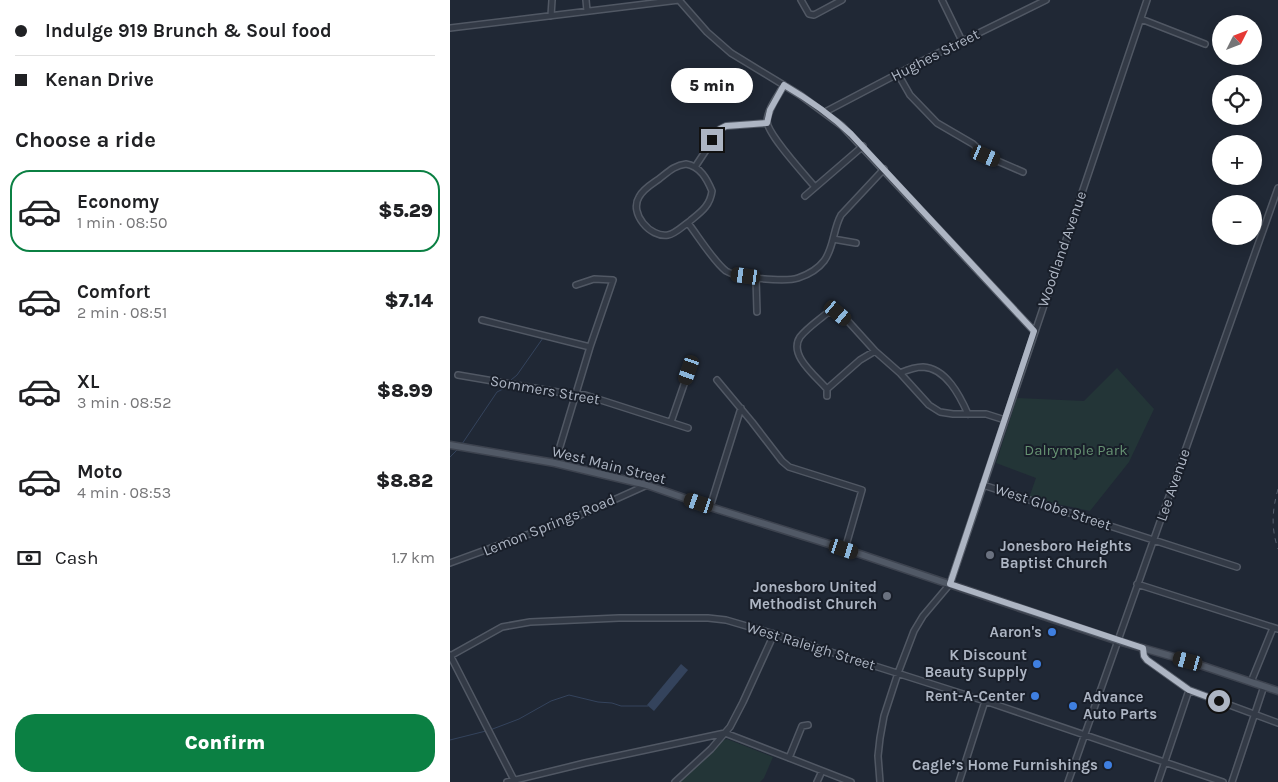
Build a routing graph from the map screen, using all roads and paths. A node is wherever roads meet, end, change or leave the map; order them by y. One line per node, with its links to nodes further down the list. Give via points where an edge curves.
1 (552, 0): 10 (street)
2 (586, 0): 9 (street)
3 (679, 0): 9 (street); 16 (street, via 724,47)
4 (801, 0): 5 (street, via 809,14 814,15)
5 (842, 0)
6 (942, 0): 13 (street)
7 (1046, 0): 13 (street, Hughes Street)
8 (1147, 0): 11 (street, Woodland Avenue)
9 (587, 11): 10 (street)
10 (551, 16): 12 (street)
11 (1141, 19): 14 (street); 33 (street, Woodland Avenue)
12 (450, 28)
13 (962, 41): 15 (street, Hughes Street)
14 (1205, 44)
15 (898, 74): 17 (street, Hughes Street); 22 (street, via 910,95 937,123 973,144 986,156)
16 (784, 85): 17 (street); 18 (street, via 770,110)
17 (824, 112): 19 (street)
18 (767, 123): 20 (street, via 720,129); 23 (street, via 774,138)
19 (863, 146): 21 (street); 23 (street)
20 (695, 167): 26 (street, via 712,191 708,205); 26 (street, via 686,164 675,167 644,191 636,202 636,211 652,232 669,235)
21 (884, 169): 27 (street, via 841,214); 33 (street)
22 (1023, 172)
23 (815, 187): 25 (street)
24 (1278, 188): 53 (street, Lee Avenue)
25 (805, 196)
26 (688, 223): 29 (street, via 725,270)
27 (833, 239): 28 (street); 29 (street, via 824,261 804,276 784,280)
28 (856, 243)
29 (756, 278): 31 (street)
30 (576, 285): 34 (street, via 594,279 613,280)
31 (757, 312)
32 (482, 320): 34 (street)
33 (1034, 331): 45 (street, Woodland Avenue)
34 (590, 347): 41 (street)
35 (875, 351): 37 (street); 40 (street); 40 (street, via 847,320 838,313 827,313 801,336 796,345 798,356)
36 (689, 370): 46 (street)
37 (900, 373): 44 (street, via 929,405 940,412); 44 (street, via 923,367 940,374 961,397)
38 (458, 375): 41 (street, Sommers Street)
39 (718, 380): 43 (street)
40 (827, 389): 42 (street)
41 (576, 394): 46 (street, Sommers Street); 49 (street)
42 (827, 396)
43 (741, 408): 52 (street); 54 (street, via 771,449 789,467 862,490)
44 (968, 414): 45 (street, via 986,414)
45 (1005, 420): 51 (street, Woodland Avenue)
46 (671, 422): 47 (street, Sommers Street)
47 (688, 428)
48 (450, 445): 49 (main road, West Main Street)
49 (555, 463): 50 (main road, West Main Street)
50 (646, 485): 52 (main road, West Main Street); 55 (street, Lemon Springs Road, via 576,517)
51 (983, 485): 53 (street, West Globe Street); 57 (street, Woodland Avenue)
52 (710, 507): 54 (main road, West Main Street)
53 (1154, 540): 56 (street, West Globe Street); 58 (street, Lee Avenue)
54 (844, 549): 57 (main road, West Main Street)
55 (450, 563)
56 (1237, 567)
57 (950, 584): 61 (main road, West Main Street); 64 (street, via 923,616)
58 (1137, 584): 59 (street); 61 (street, Lee Avenue)
59 (1275, 628): 65 (street)
60 (774, 634): 63 (street, West Raleigh Street, via 708,618 530,622 502,627); 64 (street, West Raleigh Street); 73 (street)
61 (1118, 641): 62 (main road, West Main Street); 74 (street, Lee Avenue)
62 (1143, 648): 65 (main road, West Main Street); 67 (street, via 1147,660)
63 (450, 655): 78 (street)
64 (898, 673): 69 (street, West Raleigh Street); 83 (street, via 880,738)
65 (1251, 682): 66 (main road, West Main Street)
66 (1264, 686): 68 (main road, West Main Street); 70 (street)
67 (1189, 690): 70 (street); 76 (street)
68 (1278, 691)
69 (985, 701): 74 (street, West Raleigh Street); 84 (street)
70 (1254, 713): 71 (street); 88 (street)
71 (1278, 722)
72 (808, 725): 75 (street, via 802,726)
73 (725, 733): 75 (street); 78 (street); 80 (street)
74 (1085, 736): 76 (street, West Raleigh Street); 85 (street, Lee Avenue)
75 (789, 758): 77 (street)
76 (1165, 763): 86 (street); 87 (street, West Raleigh Street)
77 (822, 771): 81 (street); 82 (street)
78 (515, 781): 79 (street)
79 (507, 782)
80 (675, 782)
81 (817, 782)
82 (851, 782)
83 (880, 782)
84 (959, 782)
85 (1068, 782)
86 (1158, 782)
87 (1223, 782)
88 (1232, 782)

